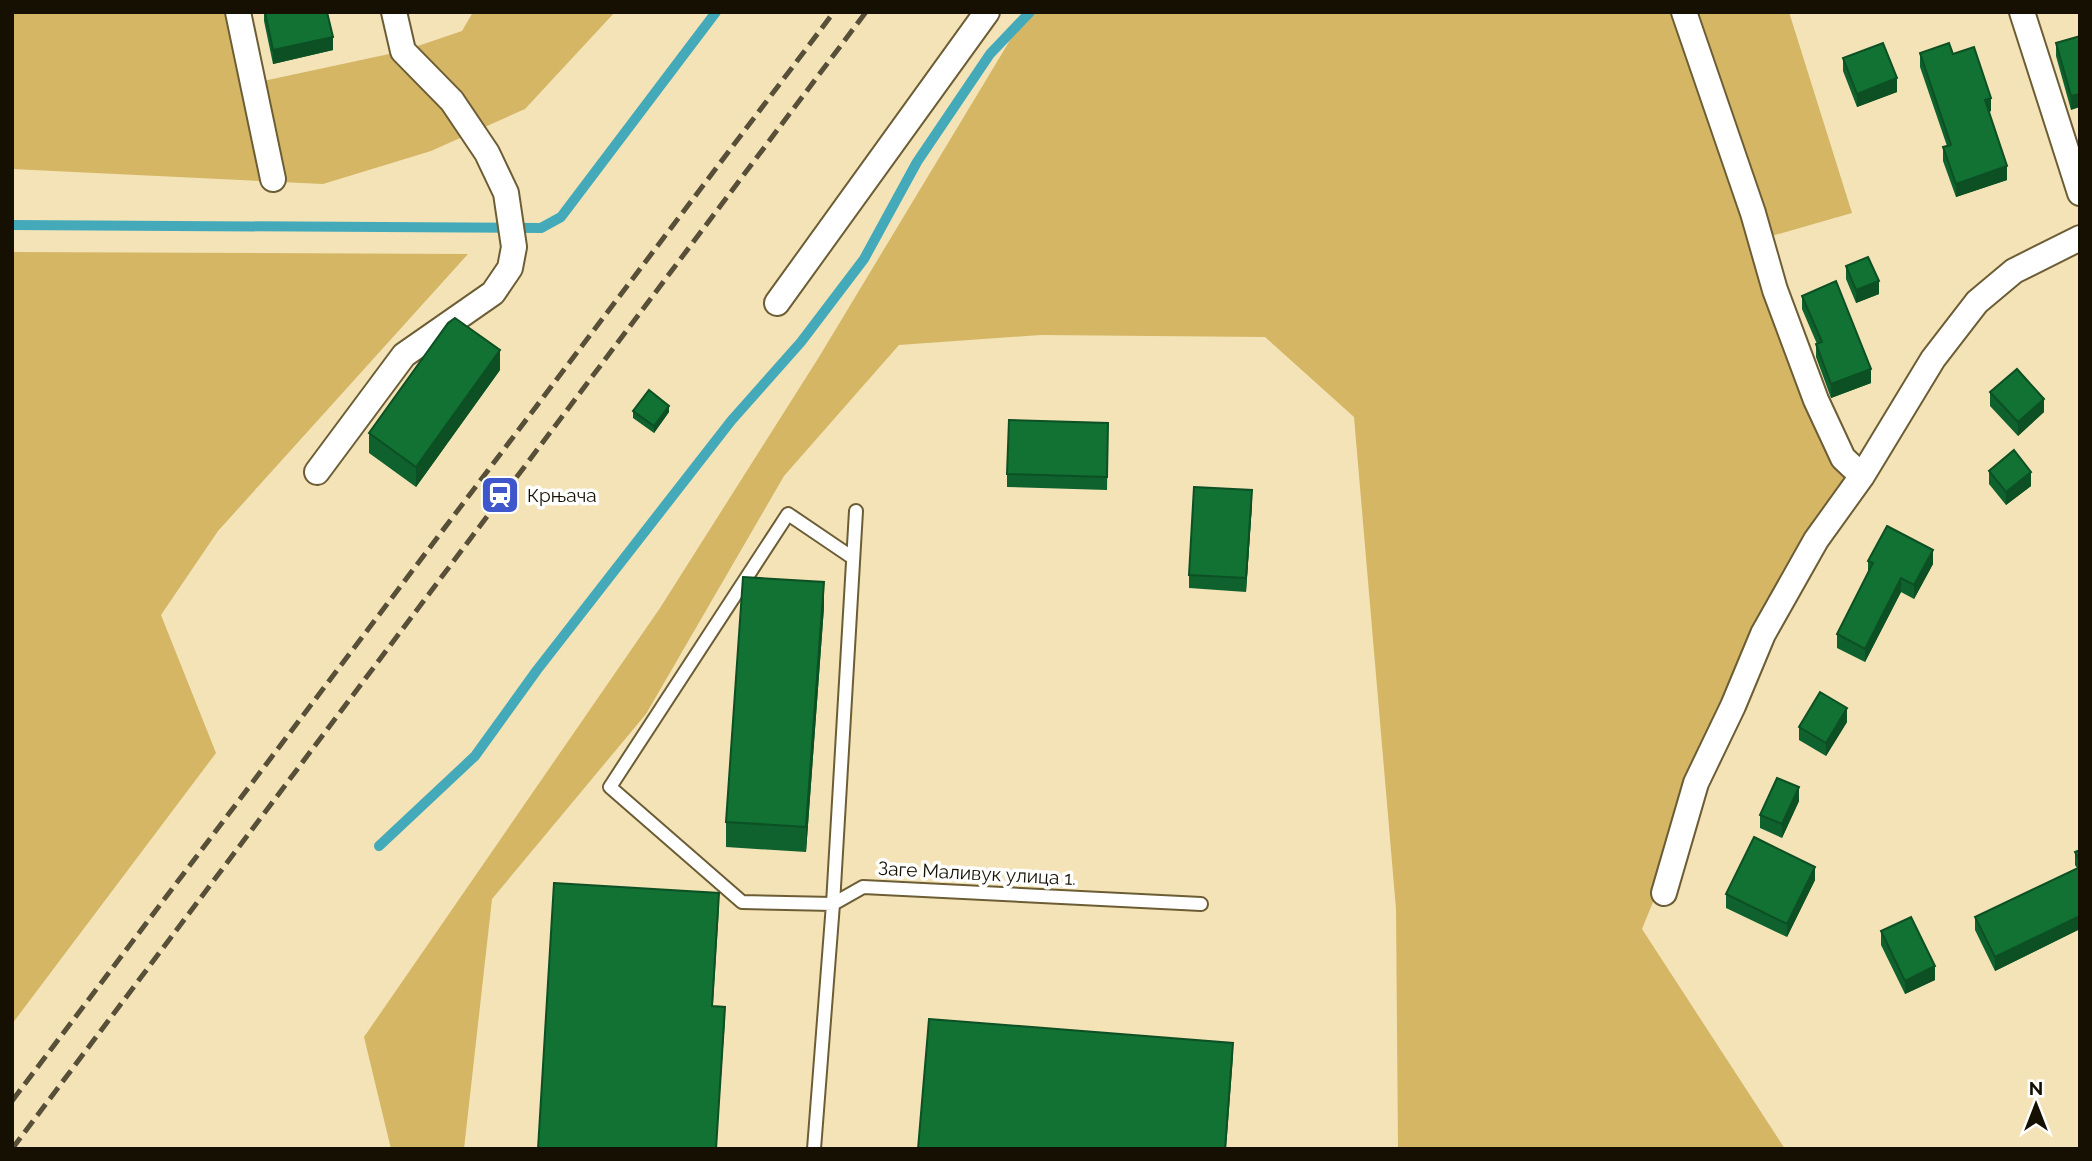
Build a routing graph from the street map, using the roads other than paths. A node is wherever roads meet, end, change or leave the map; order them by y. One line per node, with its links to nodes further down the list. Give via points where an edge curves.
1 (238, 12): 6 (street)
2 (394, 12): 10 (street, via 403,51 452,101 487,153 506,193 514,247 510,268 493,293 404,355)
3 (987, 12): 9 (street)
4 (1684, 12): 11 (street, via 1815,400 1843,457)
5 (2022, 12): 7 (street)
6 (274, 179)
7 (2080, 193)
8 (2080, 239): 11 (street, via 2014,271 1977,302 1933,359)
9 (777, 303)
10 (317, 472)
11 (1862, 475): 14 (street, via 1816,540 1763,634 1696,783)
12 (856, 510): 13 (lane)
13 (853, 558): 15 (lane); 15 (lane, via 788,514 610,787 742,902)
14 (1664, 893)
15 (833, 904): 16 (lane, Заге Маливук улица 1., via 863,887); 17 (lane)
16 (1201, 904)
17 (814, 1149)

